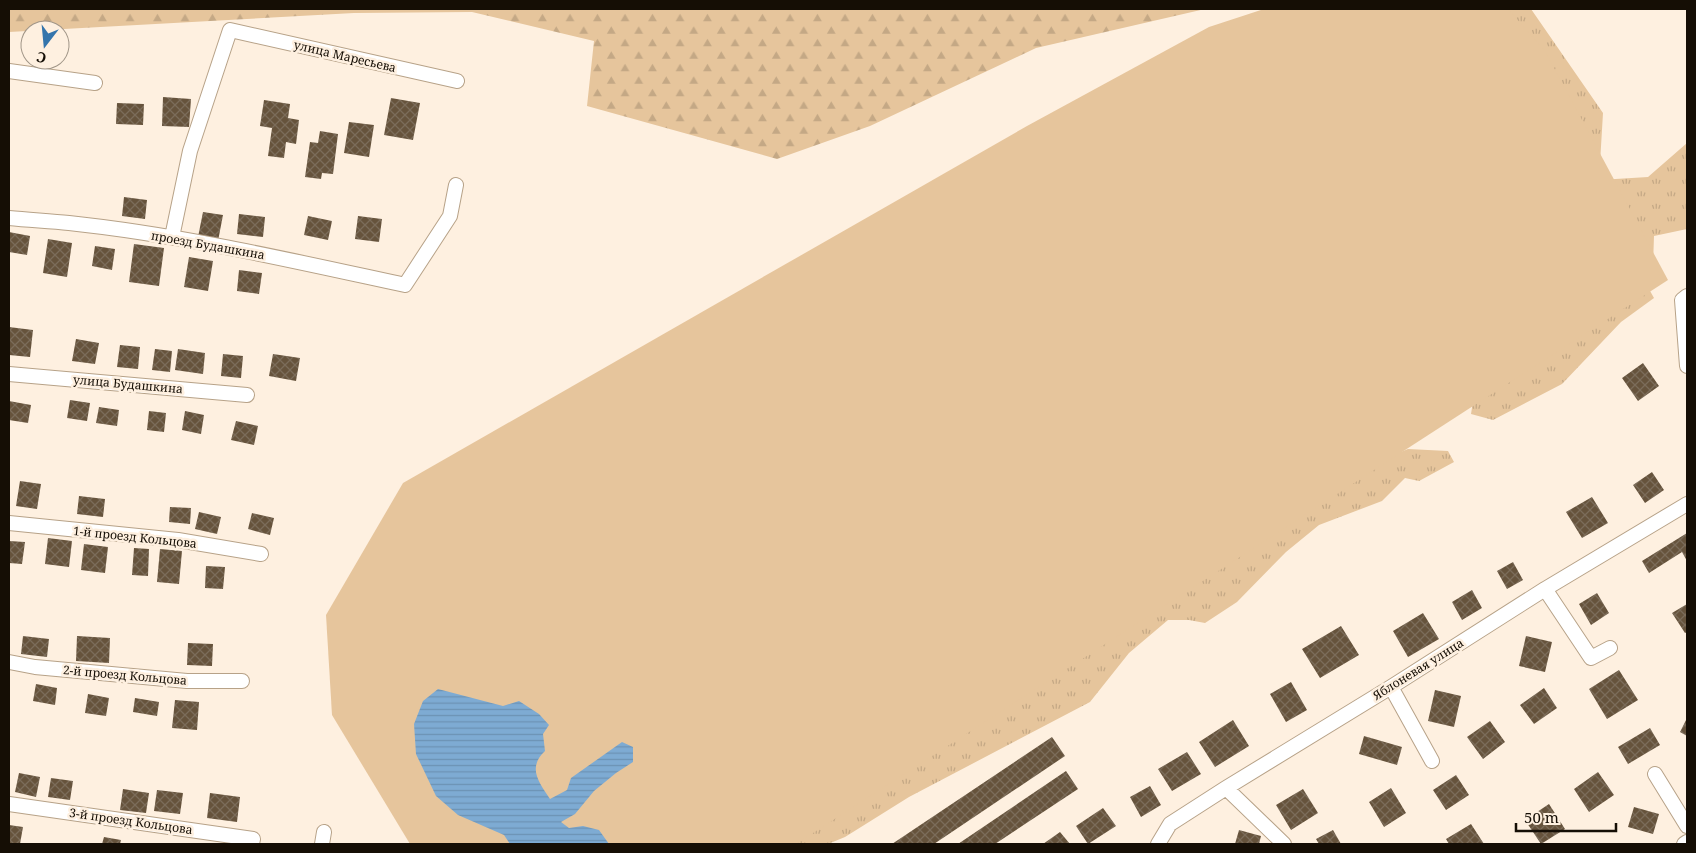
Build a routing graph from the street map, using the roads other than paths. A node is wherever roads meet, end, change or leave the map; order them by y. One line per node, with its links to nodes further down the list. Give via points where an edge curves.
1 (9, 71): 3 (street)
2 (457, 82): 6 (street, улица Маресьева, via 230,30 190,151)
3 (95, 83)
4 (456, 185): 6 (street, проезд Будашкина, via 450,216 404,285)
5 (9, 218): 6 (street, проезд Будашкина)
6 (172, 238)
7 (1687, 296): 8 (street, via 1682,300)
8 (1687, 366)
9 (9, 374): 10 (street, улица Будашкина)
10 (247, 394)
11 (1687, 504): 14 (street, Яблоневая улица)
12 (9, 523): 13 (street, 1-й проезд Кольцова, via 178,540)
13 (261, 554)
14 (1546, 589): 15 (street, via 1591,658); 18 (street, Яблоневая улица)
15 (1610, 648)
16 (9, 662): 17 (street, 2-й проезд Кольцова, via 187,681)
17 (242, 681)
18 (1391, 687): 19 (street); 21 (street, Яблоневая улица)
19 (1432, 761)
20 (1655, 774): 23 (street)
21 (1226, 788): 25 (street, Яблоневая улица, via 1170,824); 26 (street)
22 (9, 804): 24 (street, 3-й проезд Кольцова)
23 (1687, 826)
24 (253, 842)
25 (1158, 844)
26 (1284, 844)

